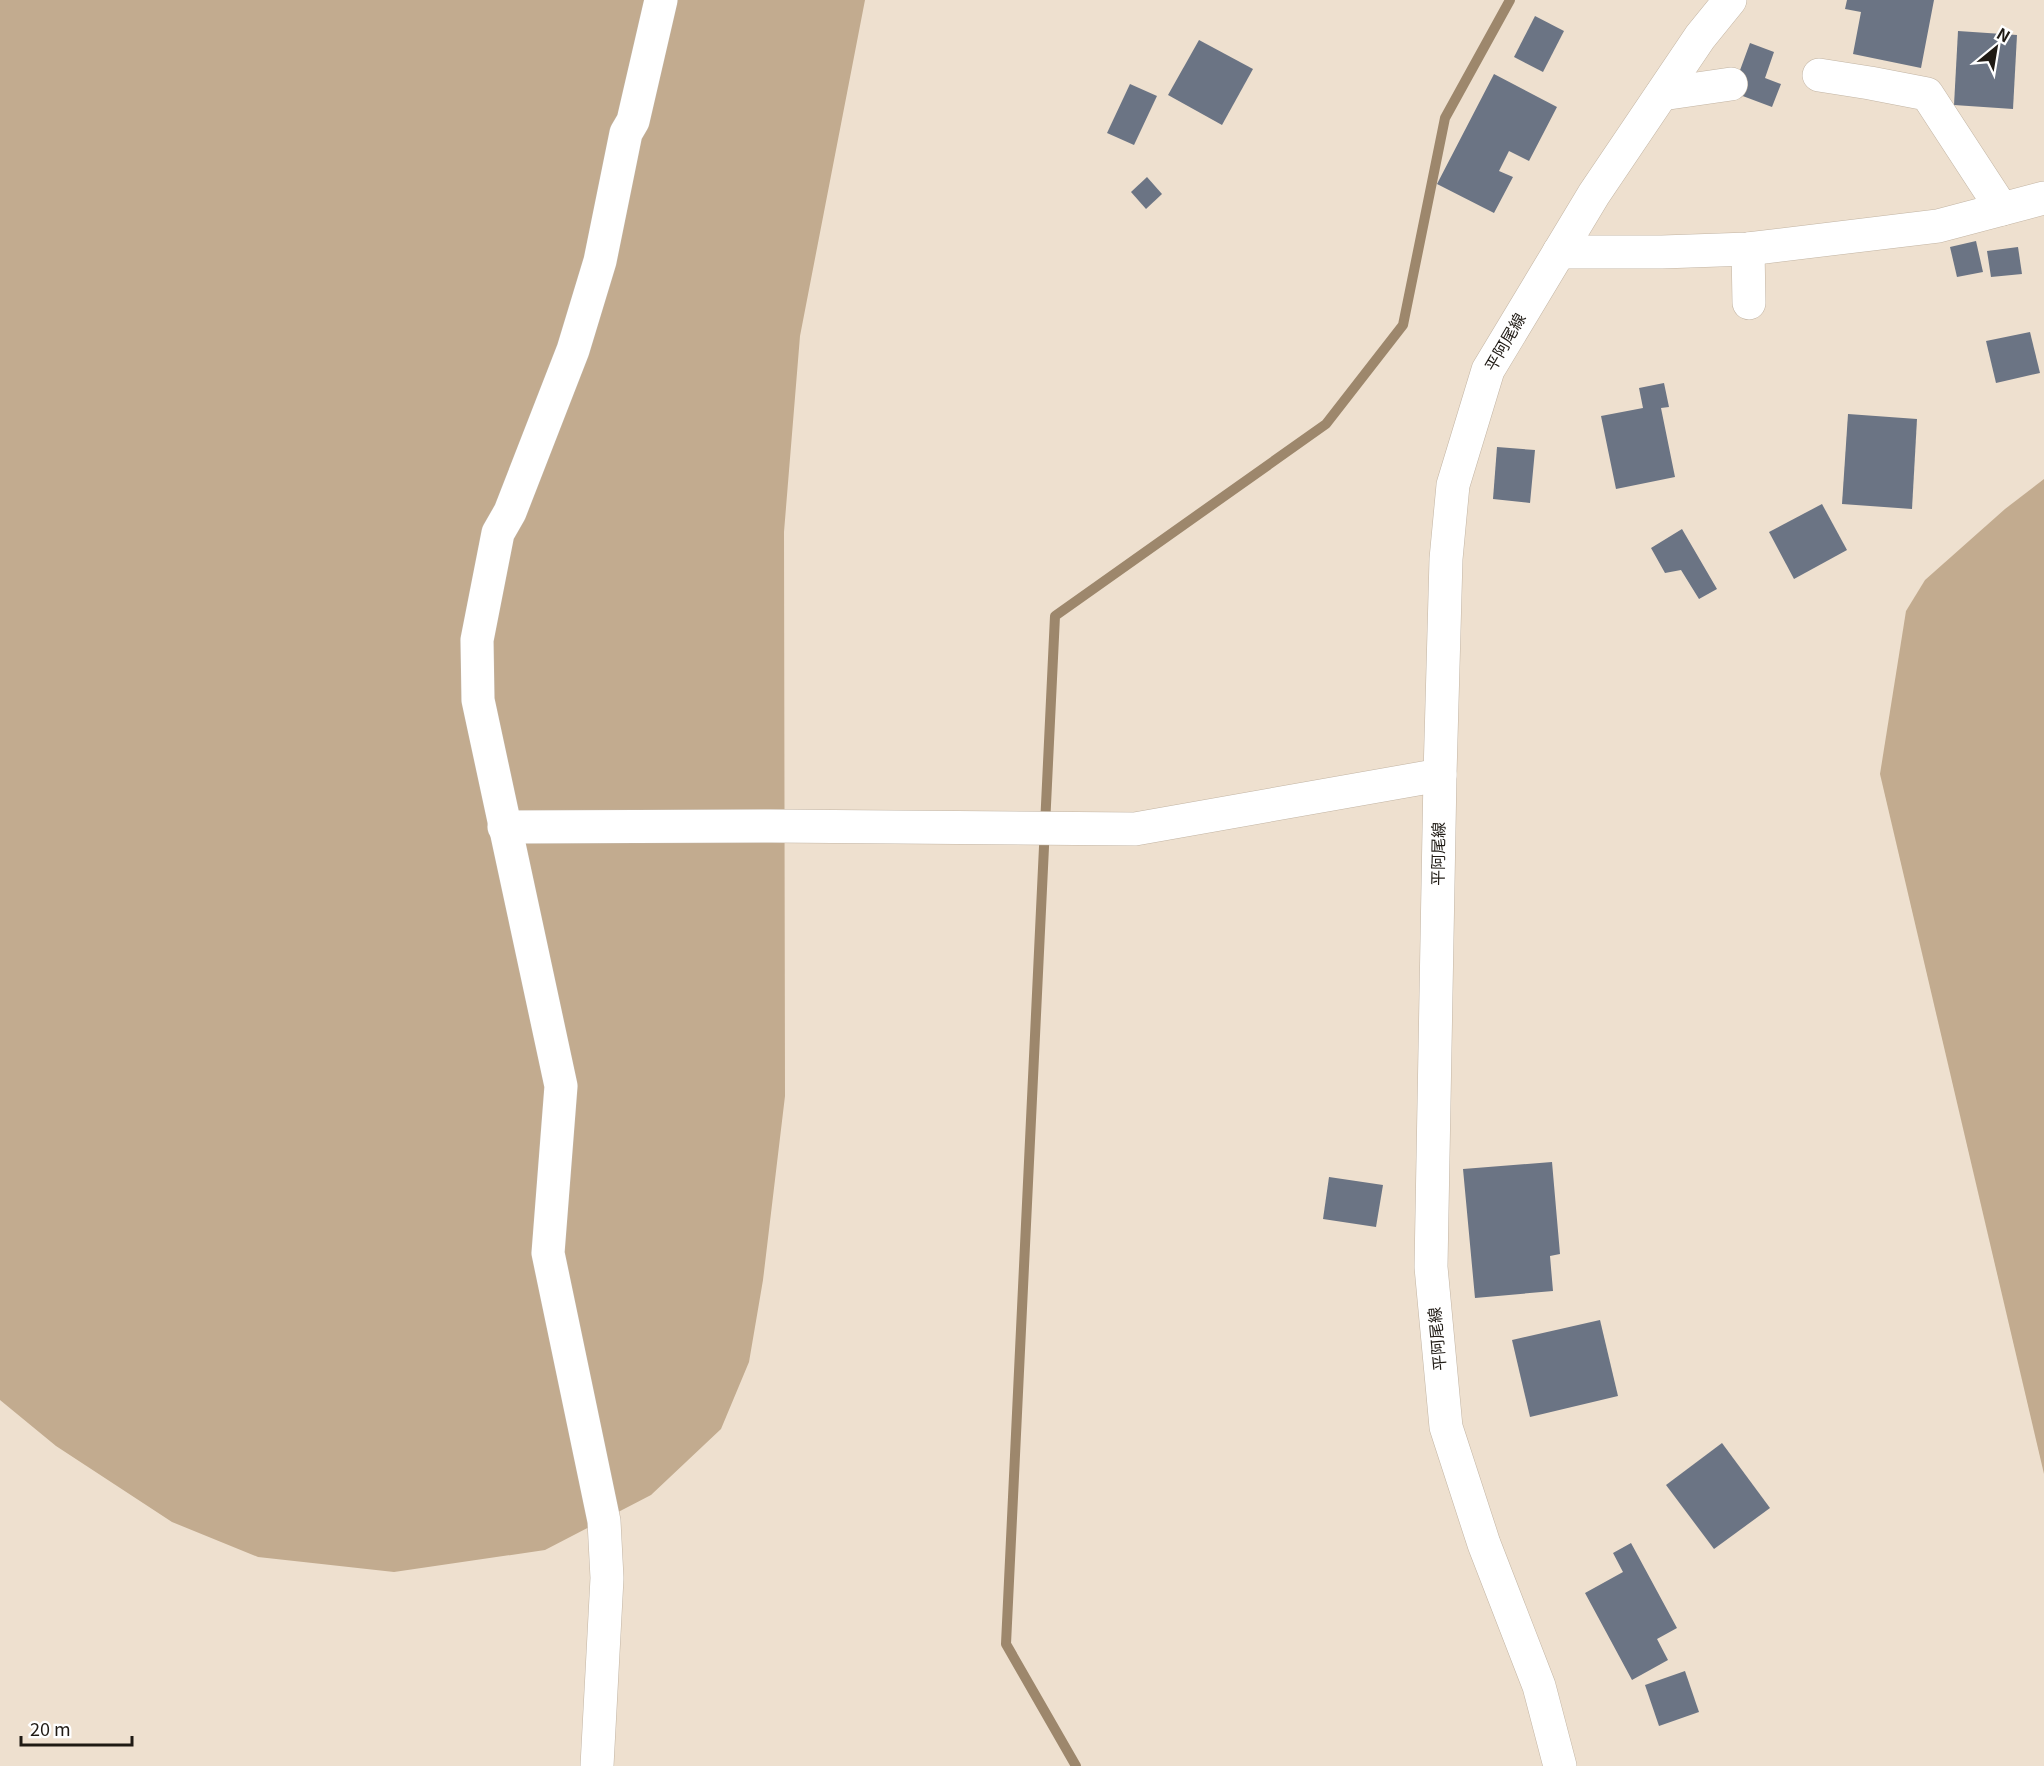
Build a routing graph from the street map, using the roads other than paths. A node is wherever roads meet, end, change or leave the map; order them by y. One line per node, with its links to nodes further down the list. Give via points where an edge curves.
1 (661, 0): 12 (street, via 633,122 626,133 600,261 573,350 510,512 498,533 477,640 478,700)
2 (1730, 0): 5 (street, 平阿尾線)
3 (1819, 75): 7 (street, via 1927,94)
4 (1731, 84): 5 (street)
5 (1662, 94): 9 (street, 平阿尾線)
6 (2044, 198): 7 (street)
7 (2002, 209): 8 (street, via 1938,226)
8 (1748, 249): 9 (street); 10 (street)
9 (1559, 252): 11 (street, 平阿尾線, via 1488,370 1453,485 1446,559)
10 (1749, 303)
11 (1440, 775): 12 (street, via 1135,829); 14 (street, 平阿尾線, via 1431,1267 1446,1427 1539,1686)
12 (504, 827): 13 (street, via 561,1086 548,1253 604,1521 607,1578)
13 (597, 1766)
14 (1560, 1766)

